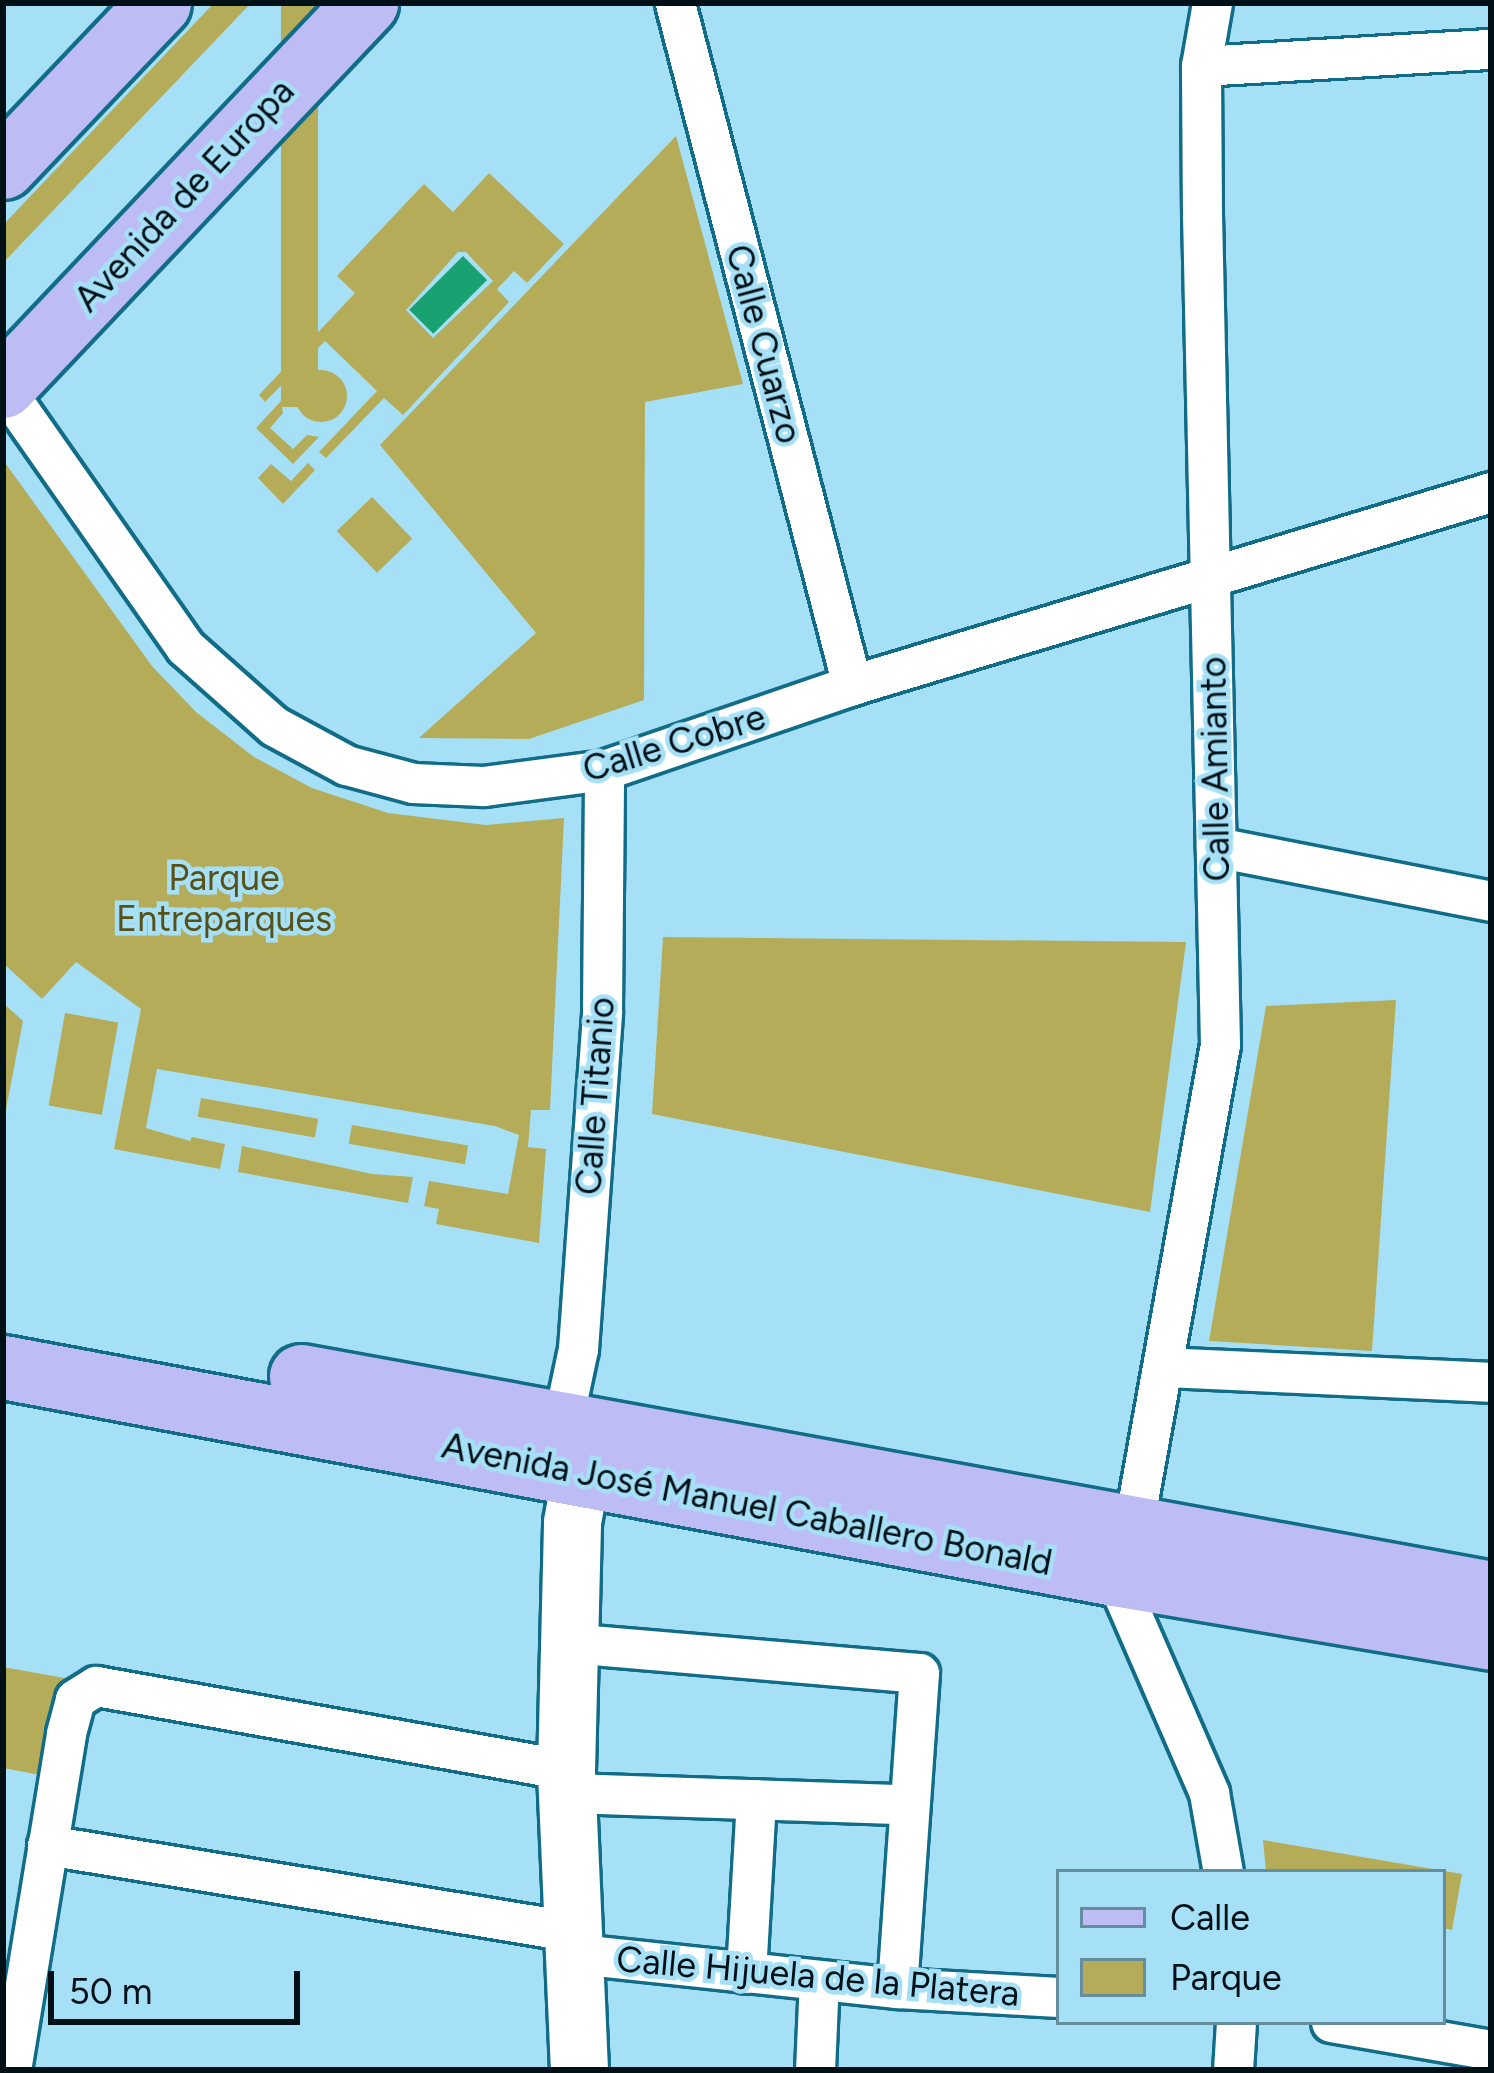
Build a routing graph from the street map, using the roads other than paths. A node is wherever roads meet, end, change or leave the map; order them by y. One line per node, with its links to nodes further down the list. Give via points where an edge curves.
1 (159, 3): 7 (main road)
2 (365, 3): 8 (main road, Avenida de Europa)
3 (675, 3): 11 (street, Calle Cuarzo)
4 (1212, 3): 6 (street, Calle Amianto)
5 (1491, 49): 6 (street)
6 (1201, 66): 10 (street, Calle Amianto)
7 (3, 167)
8 (3, 387): 12 (street, Calle Cobre, via 185,647 274,726 346,765 413,783 483,786)
9 (1491, 492): 10 (street, Calle Cobre)
10 (1212, 580): 11 (street, Calle Cobre); 13 (street, Calle Amianto)
11 (852, 685): 12 (street, Calle Cobre)
12 (604, 770): 19 (street, Calle Titanio, via 602,1011)
13 (1216, 847): 14 (street); 17 (street, Calle Amianto, via 1220,1045)
14 (1491, 901)
15 (3, 1326): 19 (main road, Avenida José Manuel Caballero Bonald)
16 (3, 1367): 19 (main road, Avenida José Manuel Caballero Bonald)
17 (1164, 1367): 18 (street); 20 (street, Calle Amianto)
18 (1491, 1382)
19 (572, 1446): 20 (main road, Avenida José Manuel Caballero Bonald); 23 (street)
20 (1124, 1551): 21 (main road, Avenida José Manuel Caballero Bonald); 22 (main road, Avenida José Manuel Caballero Bonald); 28 (street, via 1209,1793)
21 (1491, 1593)
22 (1491, 1638)
23 (569, 1643): 24 (street); 26 (street, via 919,1673)
24 (566, 1782): 25 (street); 27 (street, via 96,1686 75,1699); 29 (street)
25 (756, 1799): 26 (street); 30 (street)
26 (906, 1804): 32 (street)
27 (47, 1845): 29 (street, Calle Hijuela de la Platera); 37 (street)
28 (1222, 1869)
29 (577, 1943): 30 (street, Calle Hijuela de la Platera); 38 (street)
30 (746, 1973): 31 (street, Calle Hijuela de la Platera)
31 (819, 1980): 32 (street, Calle Hijuela de la Platera); 39 (street)
32 (897, 1988): 33 (street, Calle Hijuela de la Platera)
33 (1056, 1996)
34 (1236, 2025): 40 (street)
35 (1347, 2025): 36 (street)
36 (1491, 2050)
37 (11, 2070)
38 (579, 2070)
39 (815, 2070)
40 (1233, 2070)

